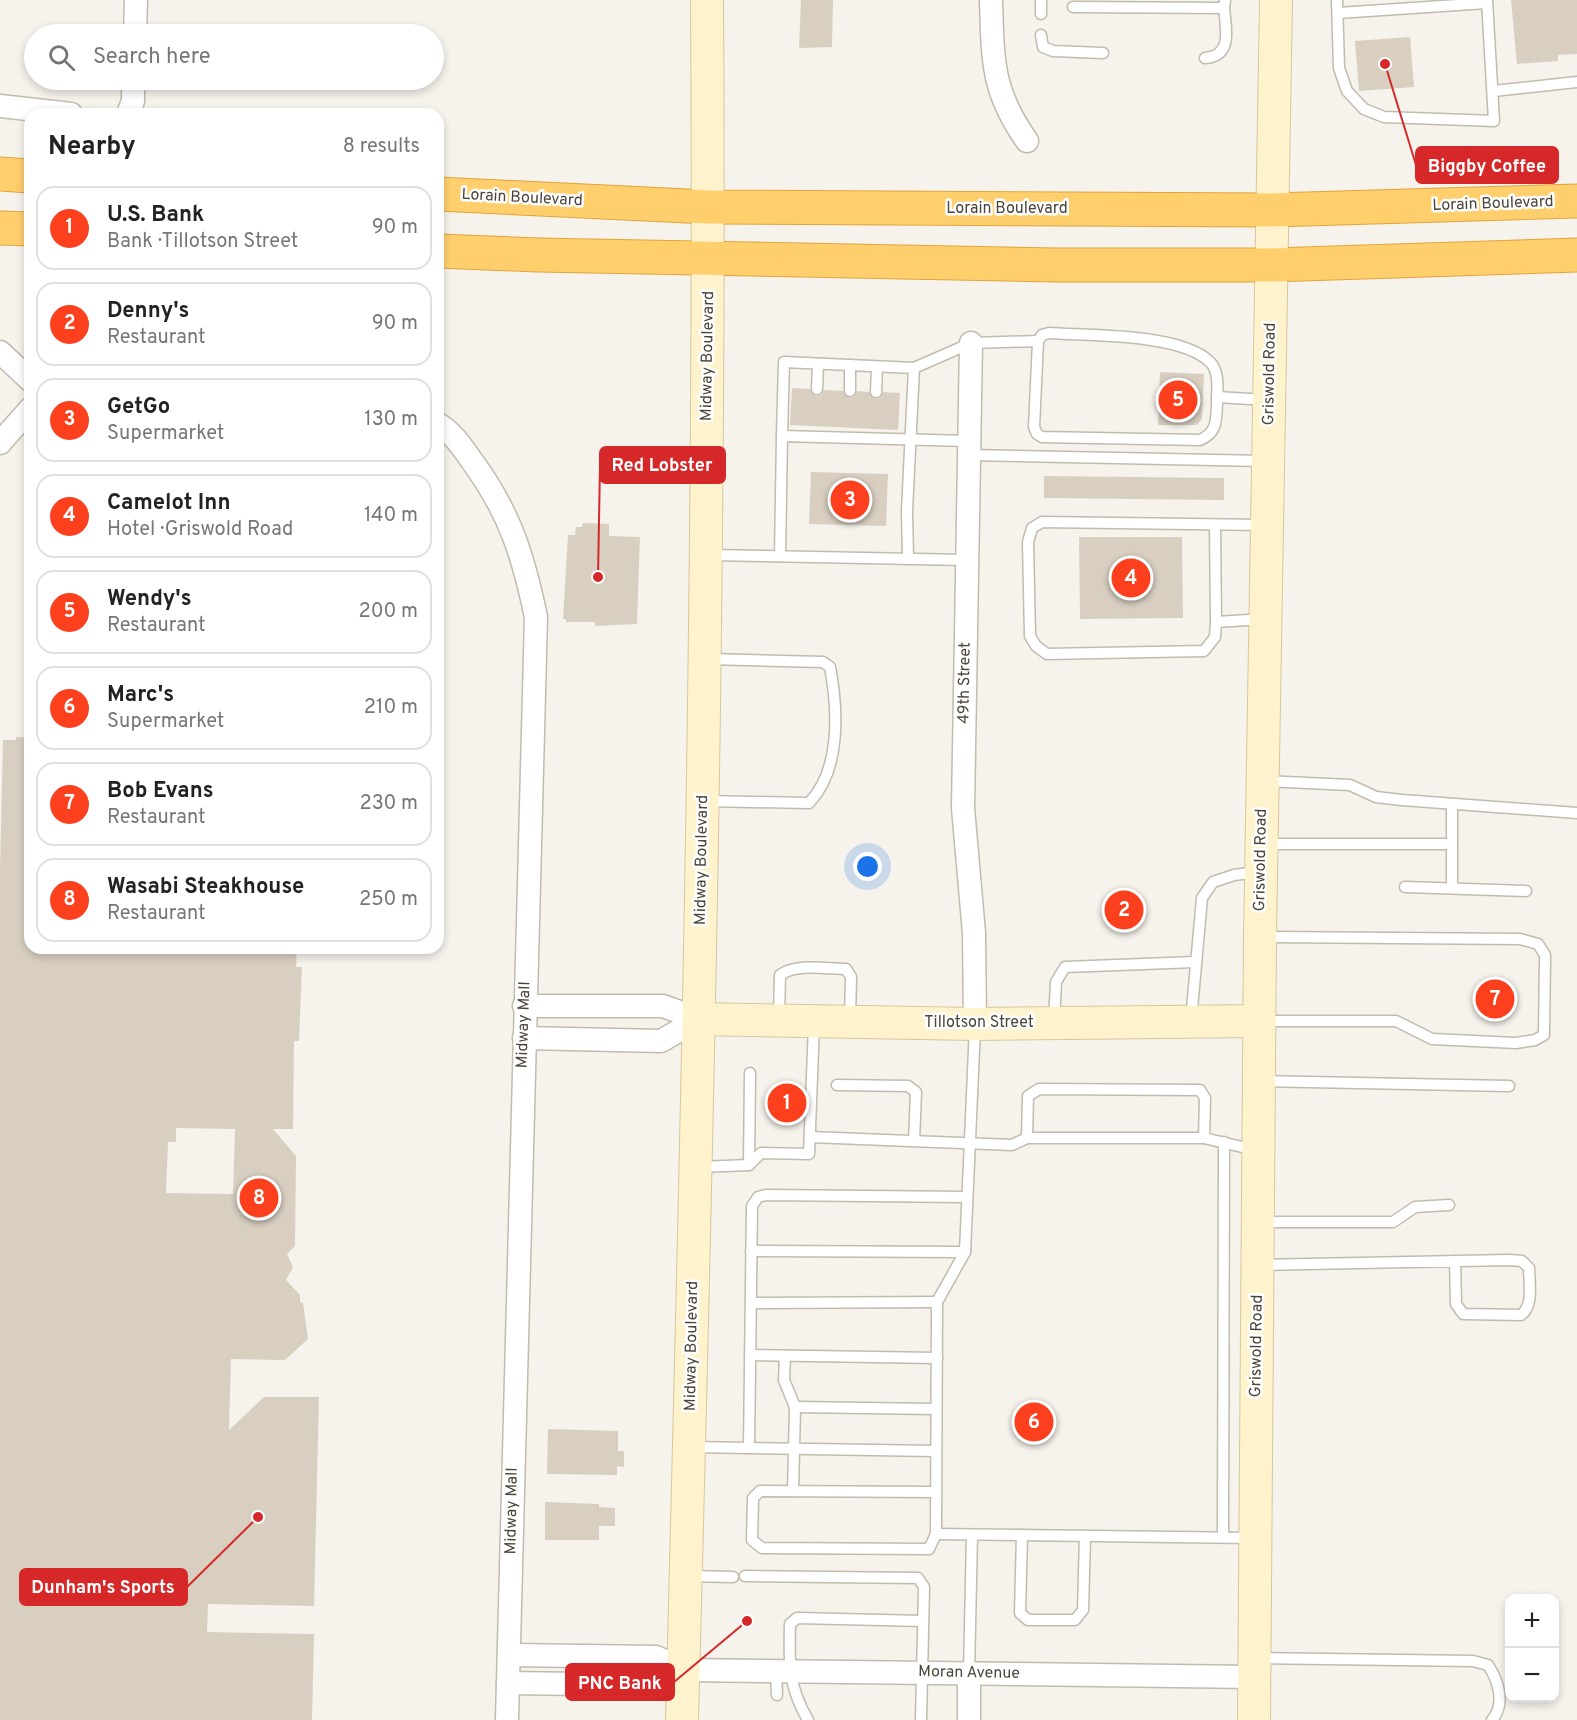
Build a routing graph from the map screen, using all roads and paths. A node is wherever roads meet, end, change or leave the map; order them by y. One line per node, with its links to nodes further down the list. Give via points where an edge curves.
1 (136, 0): 12 (street)
2 (707, 0): 27 (street, Midway Boulevard)
3 (992, 0): 22 (street, via 993,69 1000,94)
4 (1041, 0): 11 (lane)
5 (1276, 0): 28 (street, Griswold Road)
6 (1337, 0): 10 (lane)
7 (1487, 2): 10 (lane); 18 (lane)
8 (1225, 4): 9 (lane); 15 (lane, via 1227,38 1223,51 1216,57)
9 (1074, 7)
10 (1338, 13): 18 (lane, via 1339,68 1347,91 1364,109 1384,117 1494,121)
11 (1041, 14)
12 (135, 24)
13 (1041, 36): 14 (lane, via 1043,46 1053,51)
14 (1102, 53)
15 (1205, 58)
16 (1577, 82): 18 (lane)
17 (134, 90): 20 (street)
18 (1493, 91)
19 (0, 106): 21 (street)
20 (130, 108)
21 (24, 109)
22 (1027, 141)
23 (0, 174): 24 (highway)
24 (24, 176)
25 (444, 194): 27 (highway, Lorain Boulevard)
26 (1577, 201): 28 (highway, Lorain Boulevard)
27 (708, 207): 28 (highway, Lorain Boulevard); 33 (street, Midway Boulevard)
28 (1272, 210): 34 (street, Griswold Road)
29 (0, 228): 30 (highway)
30 (24, 230)
31 (444, 251): 33 (highway)
32 (1577, 255): 34 (highway)
33 (710, 259): 34 (highway); 57 (street, Midway Boulevard)
34 (1272, 265): 47 (street, Griswold Road)
35 (1038, 340): 36 (lane); 46 (lane, via 1049,333 1167,343 1211,363 1218,379); 46 (lane, via 1034,427 1042,437 1200,440 1215,428)
36 (971, 343): 41 (lane); 53 (street, 49th Street)
37 (0, 352): 42 (street)
38 (818, 364): 39 (lane); 43 (lane); 50 (lane, via 784,362)
39 (850, 366): 40 (lane); 44 (lane)
40 (877, 367): 41 (lane); 45 (lane)
41 (914, 368): 51 (lane)
42 (24, 374)
43 (817, 389)
44 (850, 391)
45 (876, 392)
46 (1217, 398): 47 (lane)
47 (1269, 401): 54 (street, Griswold Road)
48 (24, 417): 52 (street)
49 (444, 429): 75 (street, Midway Mall, via 496,493 524,562 536,617)
50 (782, 436): 51 (lane, via 815,431); 58 (lane)
51 (911, 439): 53 (lane); 59 (lane)
52 (0, 443)
53 (968, 448): 54 (lane); 60 (street, 49th Street)
54 (1268, 461): 56 (street, Griswold Road)
55 (1215, 525): 56 (lane); 62 (lane); 62 (lane, via 1042,522 1032,528 1028,542 1030,636 1047,654 1204,651 1215,637)
56 (1267, 525): 61 (street, Griswold Road)
57 (706, 555): 58 (lane); 63 (street, Midway Boulevard)
58 (780, 556): 59 (lane)
59 (908, 559): 60 (lane)
60 (966, 560): 83 (street, 49th Street, via 963,808 975,933)
61 (1265, 619): 62 (lane); 64 (street, Griswold Road)
62 (1216, 622)
63 (705, 659): 65 (street, Midway Boulevard); 65 (lane, via 823,662 830,667 835,694 834,742 828,769 819,793 809,803)
64 (1263, 782): 66 (lane, via 1350,784 1376,797); 69 (street, Griswold Road)
65 (703, 801): 76 (street, Midway Boulevard)
66 (1452, 804): 67 (lane); 68 (lane)
67 (1577, 813)
68 (1452, 844): 69 (lane); 71 (lane)
69 (1261, 858): 73 (street, Griswold Road); 74 (lane, via 1234,875 1213,882 1202,898)
70 (1405, 887): 71 (lane)
71 (1452, 888): 72 (lane)
72 (1526, 891)
73 (1260, 937): 79 (street, Griswold Road); 79 (lane, via 1520,939 1538,944 1545,955 1544,1035 1535,1040 1516,1043 1432,1039 1396,1021)
74 (1195, 962): 81 (lane); 82 (lane, via 1065,967 1056,982)
75 (525, 1006): 76 (street, Tillotson Street, via 663,1006); 84 (street, Midway Mall)
76 (699, 1019): 77 (street, Tillotson Street); 84 (street, via 661,1041); 97 (street, Midway Boulevard)
77 (779, 1020): 78 (street, Tillotson Street); 80 (lane, via 780,975 789,969 846,969 851,977)
78 (814, 1021): 80 (street, Tillotson Street); 89 (lane)
79 (1260, 1021): 81 (street, Tillotson Street); 86 (street, Griswold Road)
80 (850, 1022): 83 (street, Tillotson Street)
81 (1191, 1022): 82 (street, Tillotson Street)
82 (1054, 1023): 83 (street, Tillotson Street)
83 (975, 1024): 93 (lane)
84 (524, 1038): 128 (street, Midway Mall)
85 (750, 1073): 96 (lane)
86 (1259, 1081): 88 (lane); 95 (street, Griswold Road)
87 (837, 1085): 92 (lane, via 908,1086 916,1092)
88 (1509, 1086)
89 (810, 1137): 92 (lane); 96 (lane, via 809,1154 761,1153)
90 (1027, 1138): 91 (lane); 91 (lane, via 1028,1096 1040,1089 1200,1090 1205,1098); 93 (lane, via 1012,1145)
91 (1204, 1138): 94 (lane)
92 (914, 1141): 93 (lane)
93 (968, 1142): 98 (lane)
94 (1224, 1142): 95 (lane); 122 (lane)
95 (1259, 1150): 100 (street, Griswold Road)
96 (749, 1165): 97 (lane)
97 (695, 1167): 112 (street, Midway Boulevard)
98 (966, 1197): 101 (lane, via 758,1197 752,1206); 102 (lane)
99 (1449, 1205): 100 (lane, via 1415,1207 1393,1222)
100 (1258, 1222): 104 (street, Griswold Road)
101 (751, 1251): 102 (lane); 106 (lane)
102 (965, 1252): 105 (lane)
103 (1455, 1261): 103 (lane, via 1527,1263 1526,1312 1463,1314 1456,1304); 104 (lane)
104 (1258, 1265): 123 (street, Griswold Road)
105 (937, 1302): 106 (lane); 109 (lane)
106 (751, 1303): 107 (lane)
107 (750, 1355): 108 (lane); 113 (lane)
108 (785, 1356): 109 (lane); 110 (lane, via 784,1380)
109 (937, 1359): 111 (lane)
110 (795, 1407): 111 (lane); 114 (lane)
111 (936, 1409): 115 (lane)
112 (691, 1448): 113 (lane); 124 (street, Midway Boulevard)
113 (749, 1448): 114 (lane)
114 (794, 1449): 115 (lane); 116 (lane)
115 (936, 1451): 117 (lane)
116 (793, 1491): 117 (lane); 118 (lane, via 756,1492 752,1540 755,1545 929,1549)
117 (936, 1492): 118 (lane)
118 (936, 1534): 119 (lane)
119 (972, 1535): 120 (lane); 133 (lane)
120 (1022, 1535): 121 (lane); 121 (lane, via 1020,1613 1028,1620 1075,1620 1083,1610)
121 (1085, 1536): 122 (lane)
122 (1223, 1537): 123 (lane)
123 (1255, 1538): 129 (street, Griswold Road)
124 (686, 1576): 126 (lane); 130 (street, Midway Boulevard)
125 (745, 1576): 127 (lane, via 918,1578 924,1587)
126 (733, 1577)
127 (924, 1621): 131 (lane, via 797,1618 790,1624); 132 (lane)
128 (509, 1655): 130 (street, Moran Avenue, via 656,1657); 134 (street, Midway Mall)
129 (1254, 1667): 133 (street, Moran Avenue); 141 (street, Griswold Road); 142 (lane, via 1473,1661 1488,1665 1496,1678 1498,1707)
130 (683, 1670): 131 (street, Moran Avenue); 134 (street, Moran Avenue, via 655,1685); 137 (street, Midway Boulevard)
131 (783, 1671): 132 (street, Moran Avenue); 135 (lane); 138 (lane)
132 (922, 1673): 133 (street, Moran Avenue); 139 (lane)
133 (969, 1673): 140 (street)
134 (508, 1683): 136 (street)
135 (777, 1695)
136 (507, 1720)
137 (682, 1720)
138 (808, 1720)
139 (921, 1720)
140 (969, 1720)
141 (1254, 1720)
142 (1492, 1720)

